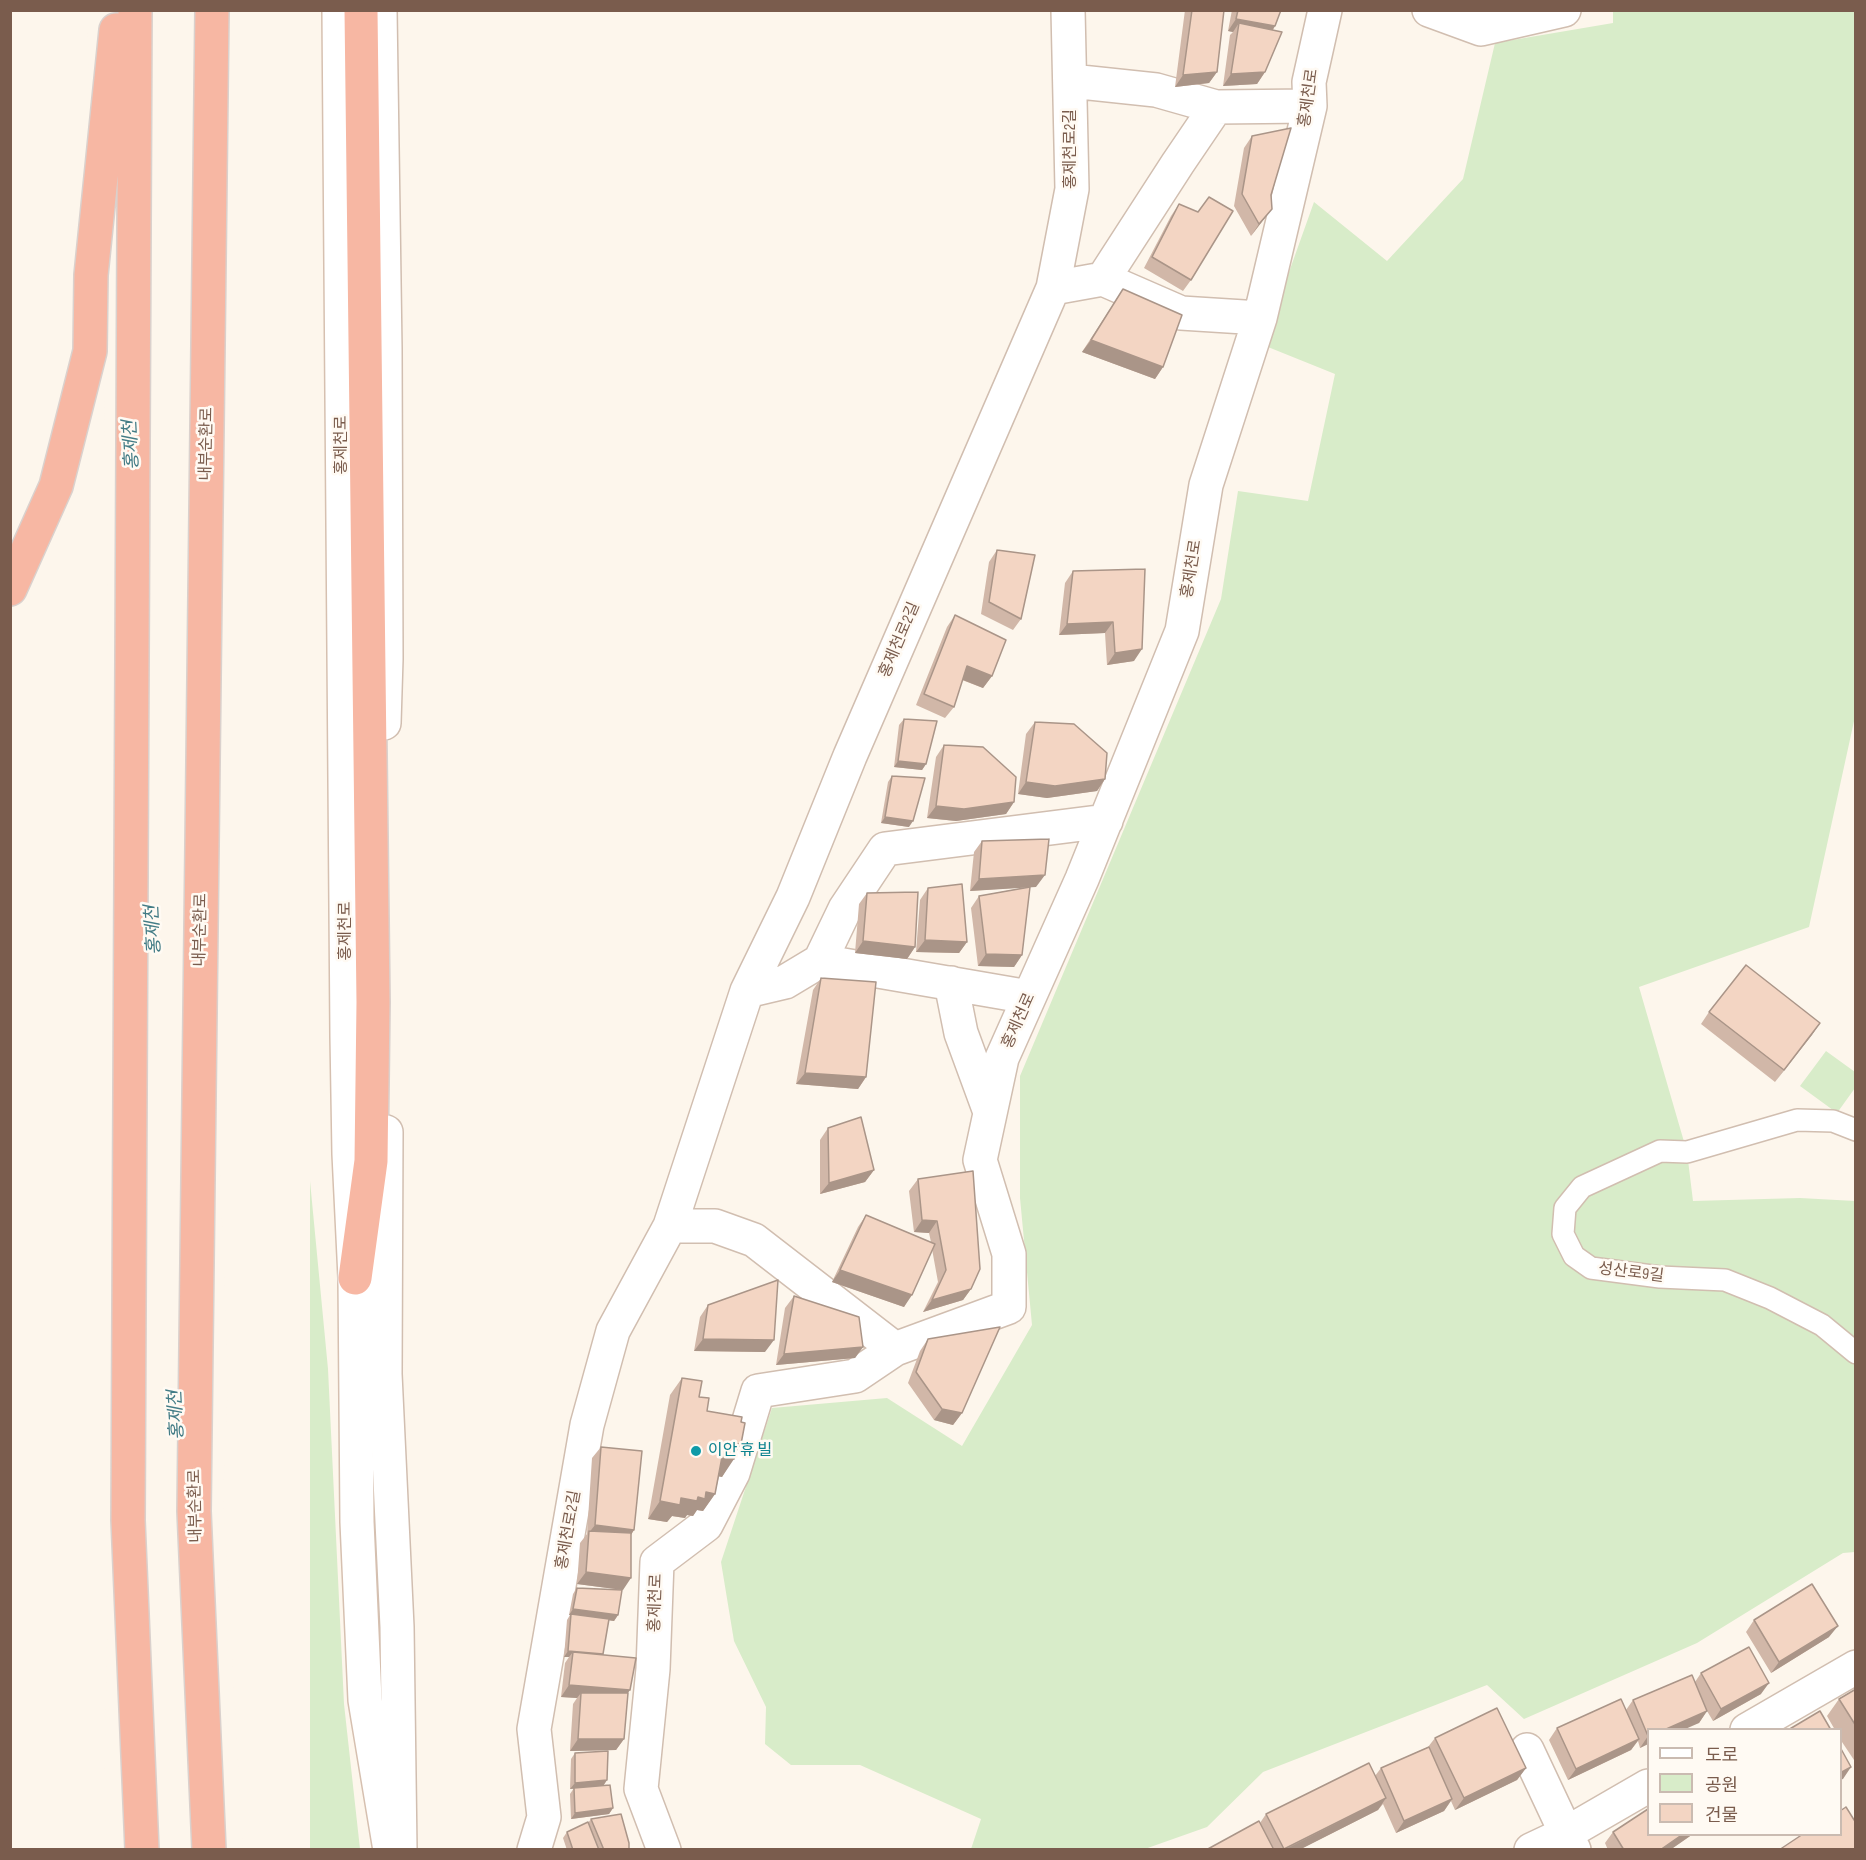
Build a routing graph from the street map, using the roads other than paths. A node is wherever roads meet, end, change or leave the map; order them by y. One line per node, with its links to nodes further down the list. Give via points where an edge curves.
1 (118, 10): 17 (highway, via 91,274 90,351 56,486)
2 (135, 10): 34 (highway, via 128,1520)
3 (212, 10): 35 (highway, 내부순환로, via 194,1511)
4 (339, 10): 26 (street, 홍제천로, via 347,1036)
5 (361, 10): 26 (highway, via 373,1002 371,1161)
6 (380, 10): 37 (street, via 386,549 383,785 388,968 385,1374 397,1627)
7 (1068, 10): 11 (street, 홍제천로2길)
8 (1325, 10): 12 (street, 홍제천로, via 1309,82)
9 (1429, 10): 10 (street, via 1480,29)
10 (1563, 10)
11 (1071, 81): 13 (street, via 1156,90); 15 (street, 홍제천로2길, via 1072,189)
12 (1310, 106): 13 (street); 16 (street, 홍제천로)
13 (1216, 107): 14 (street)
14 (1103, 279): 15 (street); 16 (street, via 1181,313)
15 (1053, 288): 21 (street, 홍제천로2길, via 854,746 793,897)
16 (1260, 318): 18 (street, 홍제천로, via 1206,485 1182,631)
17 (10, 590)
18 (1106, 821): 19 (street, via 885,849 845,909); 22 (street, 홍제천로)
19 (820, 961): 20 (street); 21 (street, via 784,982)
20 (951, 983): 22 (street); 23 (street, via 961,1033)
21 (747, 992): 25 (street, 홍제천로2길)
22 (1029, 997): 23 (street, 홍제천로, via 1002,1058)
23 (990, 1112): 27 (street, 홍제천로, via 980,1160 1009,1254 1009,1306)
24 (1856, 1130): 28 (lane, 성산로9길, via 1833,1120 1797,1120 1687,1152 1660,1151 1582,1187 1565,1209 1563,1233 1574,1256 1591,1268 1725,1280 1822,1325)
25 (670, 1226): 27 (street, via 715,1226 754,1240); 38 (street, 홍제천로2길, via 613,1331 587,1425 534,1729 544,1817)
26 (355, 1278): 36 (street, 홍제천로, via 357,1522 365,1700)
27 (895, 1349): 39 (street, 홍제천로, via 855,1376 758,1391 733,1473 706,1525 657,1562 653,1669 641,1789)
28 (1856, 1353)
29 (1856, 1667): 30 (street)
30 (1750, 1728)
31 (1527, 1750): 33 (street)
32 (1647, 1787): 33 (street)
33 (1569, 1842): 40 (street)
34 (142, 1850)
35 (209, 1850)
36 (390, 1850)
37 (400, 1850)
38 (534, 1850)
39 (664, 1850)
40 (1532, 1850)

